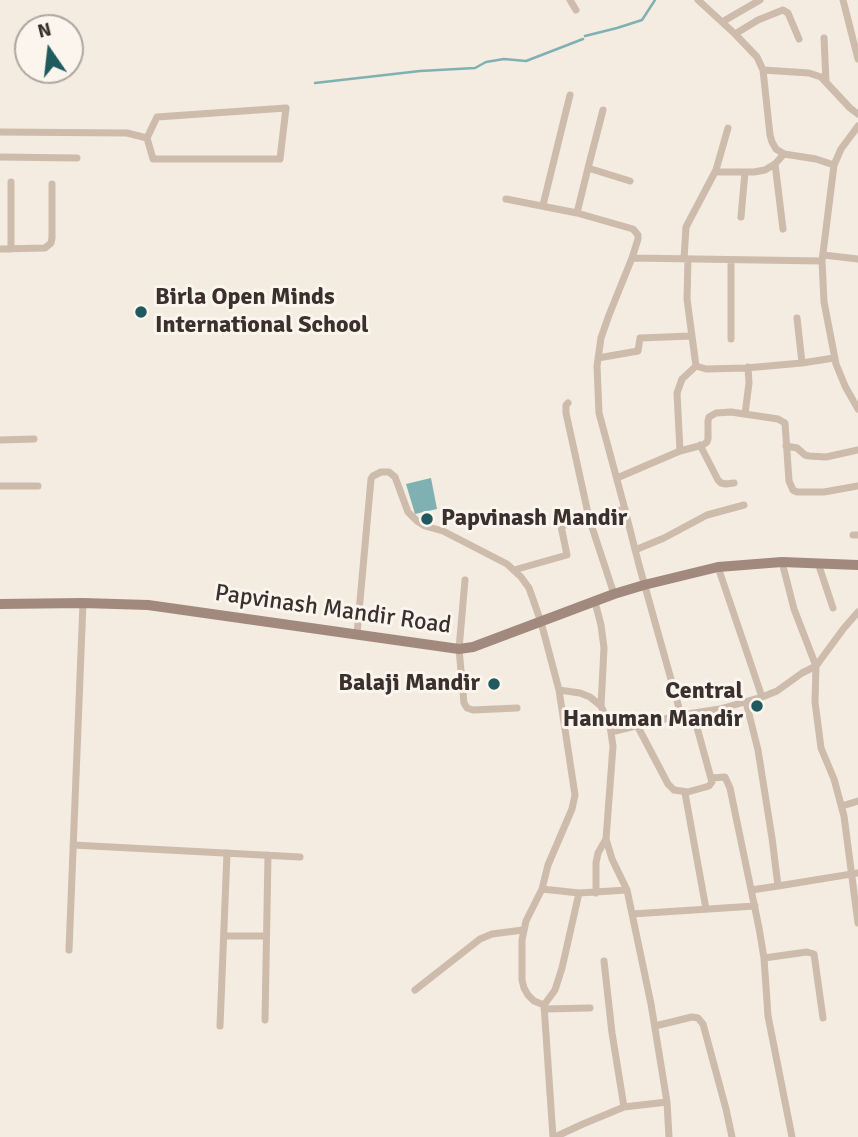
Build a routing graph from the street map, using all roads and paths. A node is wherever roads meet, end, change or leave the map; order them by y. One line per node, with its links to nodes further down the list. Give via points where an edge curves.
1 (570, 0): 5 (street)
2 (698, 0): 6 (street)
3 (760, 0): 6 (street)
4 (843, 0): 10 (street)
5 (576, 10)
6 (722, 22): 7 (street)
7 (735, 34): 9 (street, via 783,10); 11 (street)
8 (824, 38): 12 (street)
9 (799, 39)
10 (858, 59)
11 (763, 70): 12 (street, via 810,73); 20 (street, via 770,135)
12 (826, 81): 15 (street)
13 (570, 95): 32 (street)
14 (603, 110): 25 (street)
15 (858, 114)
16 (858, 126): 24 (street)
17 (728, 128): 26 (street)
18 (0, 132): 19 (street, via 127,133)
19 (147, 138): 19 (street, via 157,117 286,108 280,159 153,159)
20 (784, 154): 23 (street); 24 (street)
21 (0, 157): 22 (street)
22 (77, 158)
23 (775, 164): 27 (street); 35 (street)
24 (834, 165): 39 (street)
25 (588, 168): 28 (street); 33 (street)
26 (715, 172): 27 (street); 40 (street, via 686,227)
27 (745, 172): 34 (street)
28 (630, 181)
29 (11, 182): 36 (street)
30 (52, 184): 36 (street, via 51,243)
31 (506, 199): 32 (street)
32 (543, 205): 33 (street)
33 (577, 213): 38 (street, via 637,232)
34 (741, 217)
35 (783, 229)
36 (11, 248): 37 (street)
37 (0, 249)
38 (632, 258): 40 (street); 46 (street, via 601,338)
39 (823, 258): 41 (street); 42 (street); 47 (street, via 824,302)
40 (686, 259): 42 (street); 44 (street)
41 (858, 259)
42 (732, 260): 45 (street)
43 (797, 318): 48 (street)
44 (691, 336): 46 (street, via 640,338 638,351); 49 (street)
45 (732, 338)
46 (598, 358): 60 (street, via 599,413)
47 (834, 358): 48 (street); 52 (street)
48 (802, 363): 50 (street)
49 (695, 366): 50 (street); 59 (street, via 682,379 677,393)
50 (748, 367): 53 (street)
51 (568, 403): 67 (street, via 566,413)
52 (858, 409)
53 (745, 414): 56 (street, via 712,414 707,442); 57 (street, via 785,423)
54 (34, 439): 55 (street)
55 (0, 440)
56 (700, 445): 59 (street); 61 (street, via 718,480)
57 (786, 446): 58 (street, via 805,455 826,457); 64 (street, via 793,490 824,492)
58 (858, 450)
59 (680, 451): 60 (street)
60 (617, 478): 66 (street)
61 (734, 483)
62 (0, 486): 63 (street)
63 (38, 486)
64 (858, 486)
65 (744, 505): 68 (street, via 707,515)
66 (625, 509): 67 (street); 68 (street)
67 (589, 518): 73 (street, via 561,526 567,555); 76 (street)
68 (635, 550): 75 (street)
69 (782, 562): 70 (street, Papvinash Mandir Road); 72 (street, Papvinash Mandir Road); 85 (street)
70 (818, 563): 71 (street, Papvinash Mandir Road); 80 (street)
71 (858, 565)
72 (718, 568): 75 (street, Papvinash Mandir Road); 87 (street)
73 (514, 570): 82 (street, via 529,588); 83 (street, via 417,522 408,512 395,477 389,472 377,474 371,479)
74 (465, 580): 84 (street)
75 (645, 585): 76 (street, Papvinash Mandir Road); 92 (street)
76 (614, 594): 77 (street, Papvinash Mandir Road)
77 (595, 602): 82 (street, Papvinash Mandir Road); 89 (street, via 604,648)
78 (83, 603): 79 (street, Papvinash Mandir Road); 83 (street, Papvinash Mandir Road, via 148,605); 100 (street)
79 (0, 604)
80 (834, 608)
81 (858, 612): 85 (street)
82 (541, 622): 84 (street, Papvinash Mandir Road); 86 (street)
83 (357, 635): 84 (street, Papvinash Mandir Road)
84 (459, 649): 90 (street, via 467,708)
85 (816, 666): 87 (street); 98 (street, via 821,748)
86 (559, 690): 89 (street, via 580,693); 106 (street, via 575,795)
87 (762, 697): 88 (street)
88 (746, 702): 91 (street); 105 (street, via 758,750)
89 (601, 706): 94 (street)
90 (517, 708)
91 (693, 713): 92 (street); 95 (street)
92 (681, 715): 93 (street)
93 (638, 727): 94 (street); 96 (street, via 668,784)
94 (611, 732): 99 (street)
95 (712, 778): 96 (street, via 709,786); 108 (street, via 722,776 727,781)
96 (685, 793): 112 (street)
97 (858, 801): 98 (street)
98 (842, 806): 104 (street)
99 (606, 839): 107 (street); 110 (street, via 596,863)
100 (73, 845): 101 (street); 118 (street)
101 (227, 853): 102 (street); 116 (street)
102 (268, 855): 103 (street); 117 (street)
103 (300, 856)
104 (854, 874): 105 (street); 114 (street)
105 (778, 886): 108 (street)
106 (542, 889): 109 (street); 115 (street)
107 (627, 890): 110 (street); 113 (street)
108 (751, 890): 111 (street)
109 (579, 893): 110 (street); 122 (street, via 557,984)
110 (596, 893)
111 (755, 906): 112 (street); 119 (street)
112 (706, 909): 113 (street)
113 (632, 914): 127 (street)
114 (858, 923)
115 (523, 930): 121 (street, via 480,939); 122 (street, via 524,988)
116 (224, 936): 117 (street); 126 (street)
117 (266, 936): 125 (street)
118 (69, 950)
119 (764, 958): 124 (street, via 814,954); 133 (street, via 768,1016)
120 (604, 961): 129 (street)
121 (415, 990)
122 (544, 1007): 123 (street); 130 (street)
123 (590, 1008)
124 (823, 1018)
125 (265, 1020)
126 (220, 1026)
127 (656, 1026): 128 (street); 132 (street, via 698,1018)
128 (667, 1102): 129 (street); 131 (street)
129 (624, 1107): 130 (street)
130 (554, 1137)
131 (669, 1137)
132 (732, 1137)
133 (792, 1137)

